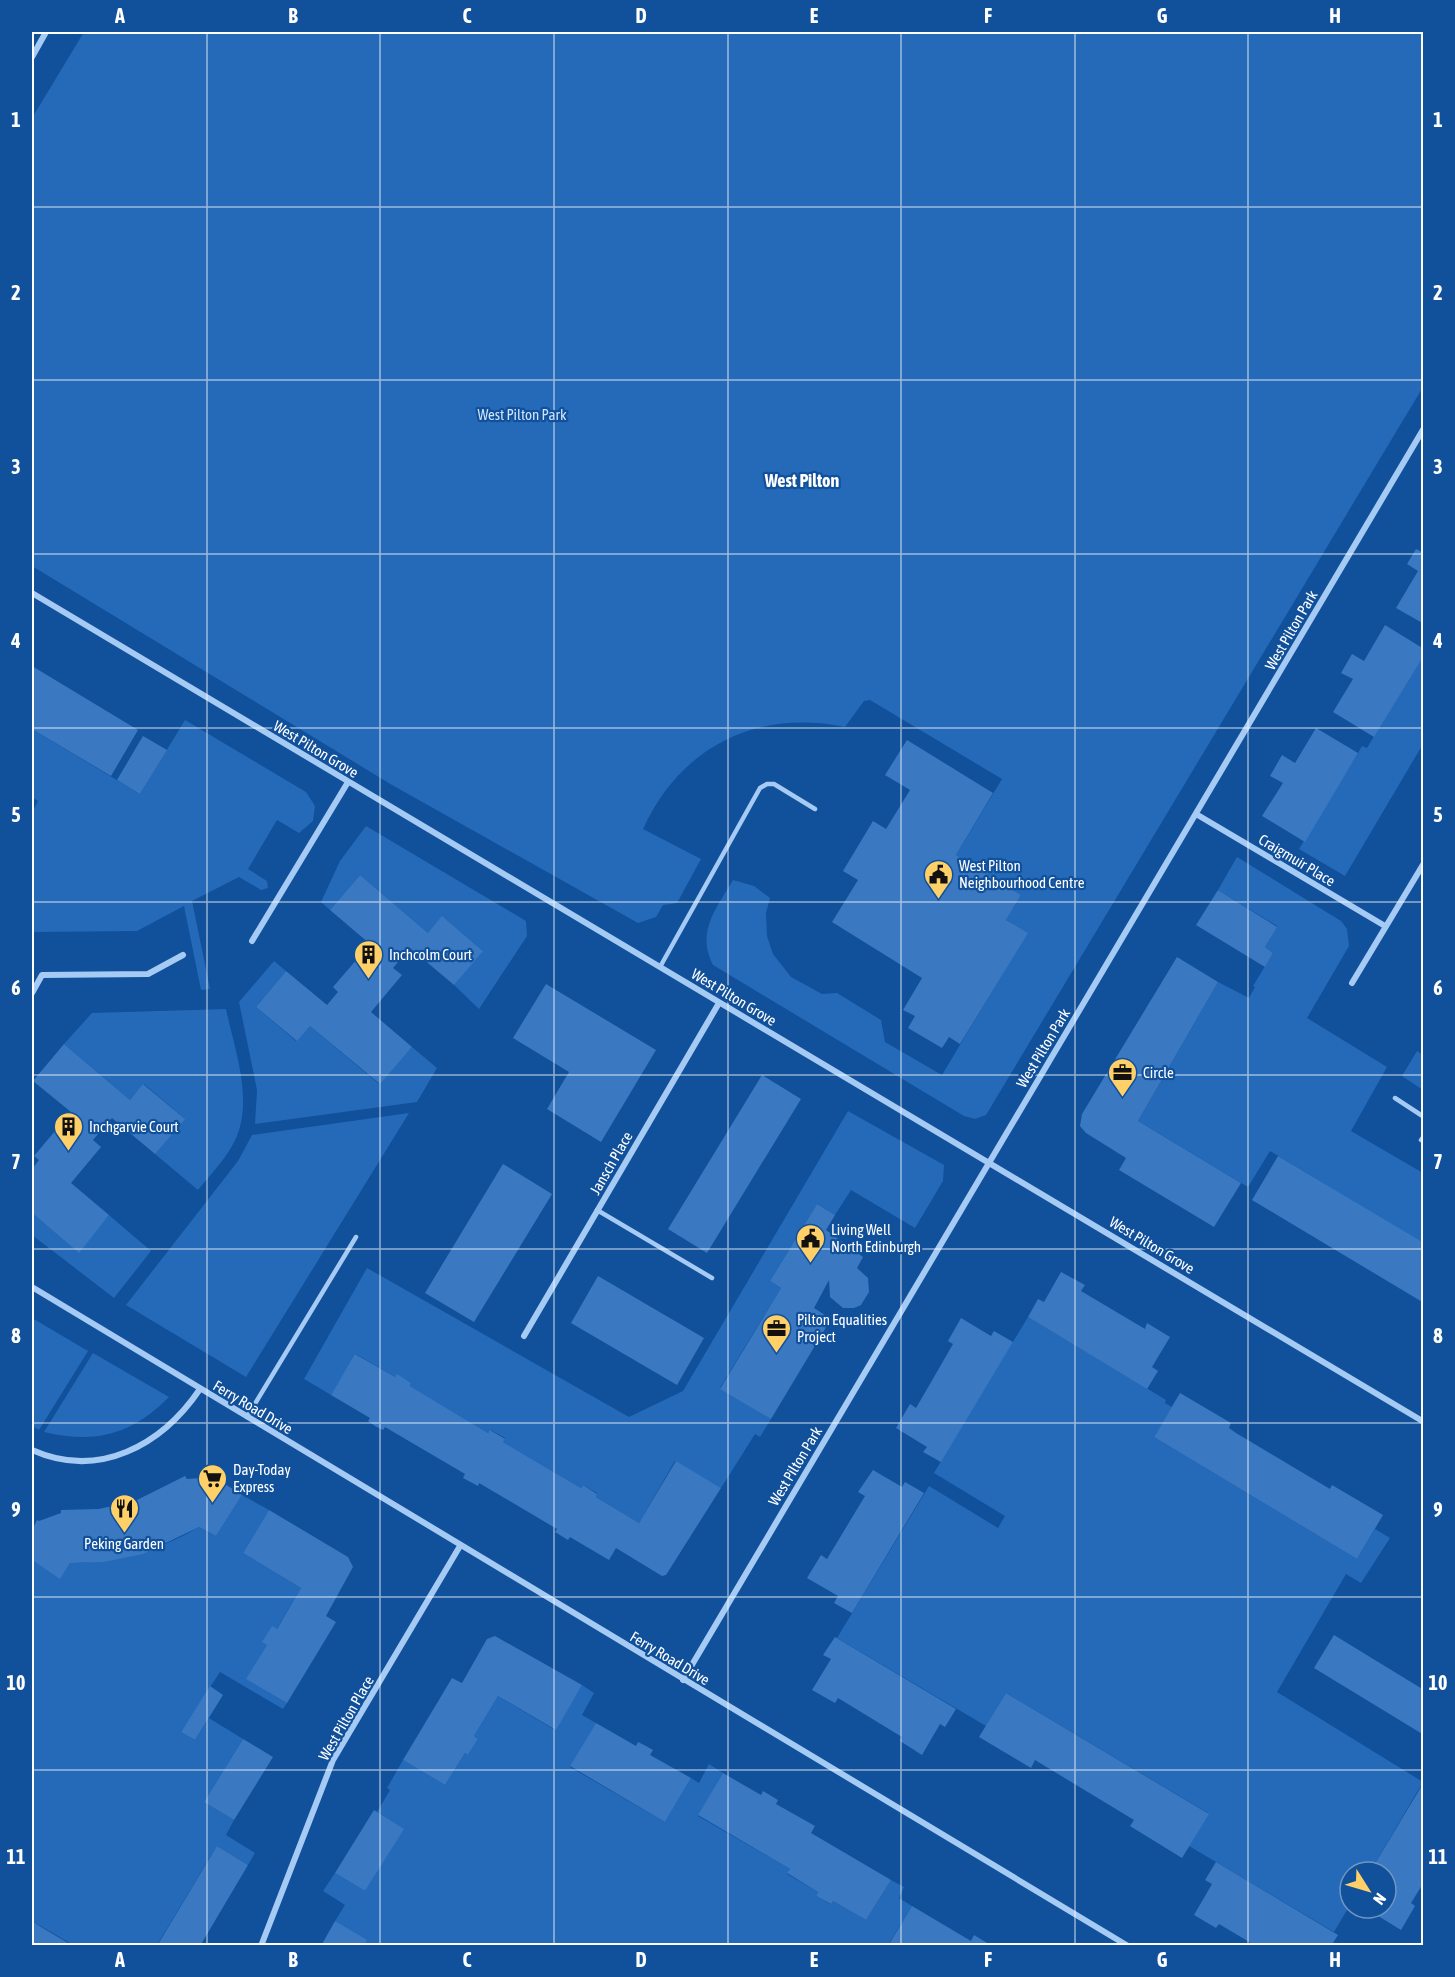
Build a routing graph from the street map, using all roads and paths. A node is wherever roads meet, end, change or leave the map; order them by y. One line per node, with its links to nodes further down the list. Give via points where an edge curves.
1 (46, 32): 2 (street)
2 (32, 57)
3 (1424, 428): 7 (street, West Pilton Park)
4 (32, 592): 5 (street, West Pilton Grove)
5 (348, 782): 10 (street); 12 (street, West Pilton Grove)
6 (815, 809): 12 (lane, via 774,784 760,788)
7 (1196, 814): 9 (street, Craigmuir Place); 18 (street, West Pilton Park)
8 (1424, 863): 9 (street)
9 (1385, 926): 13 (street)
10 (252, 941)
11 (183, 955): 14 (street, via 148,974 42,975)
12 (660, 967): 15 (street, West Pilton Grove)
13 (1352, 983)
14 (32, 993)
15 (718, 1003): 18 (street, West Pilton Grove); 19 (street, Jansch Place)
16 (1395, 1098): 17 (lane)
17 (1424, 1117)
18 (990, 1162): 26 (street, West Pilton Grove); 29 (street, West Pilton Park)
19 (597, 1210): 21 (lane); 23 (street, Jansch Place)
20 (356, 1237): 25 (lane)
21 (711, 1278)
22 (32, 1287): 24 (street, Ferry Road Drive)
23 (524, 1336)
24 (200, 1389): 25 (street, Ferry Road Drive); 27 (street, Ferry Road Drive, via 166,1431 117,1455 91,1460 64,1459)
25 (247, 1417): 28 (street, Ferry Road Drive)
26 (1424, 1422)
27 (32, 1450)
28 (460, 1546): 29 (street, Ferry Road Drive); 30 (street, West Pilton Place, via 333,1760)
29 (682, 1680): 31 (street, Ferry Road Drive)
30 (261, 1946)
31 (1128, 1946)

